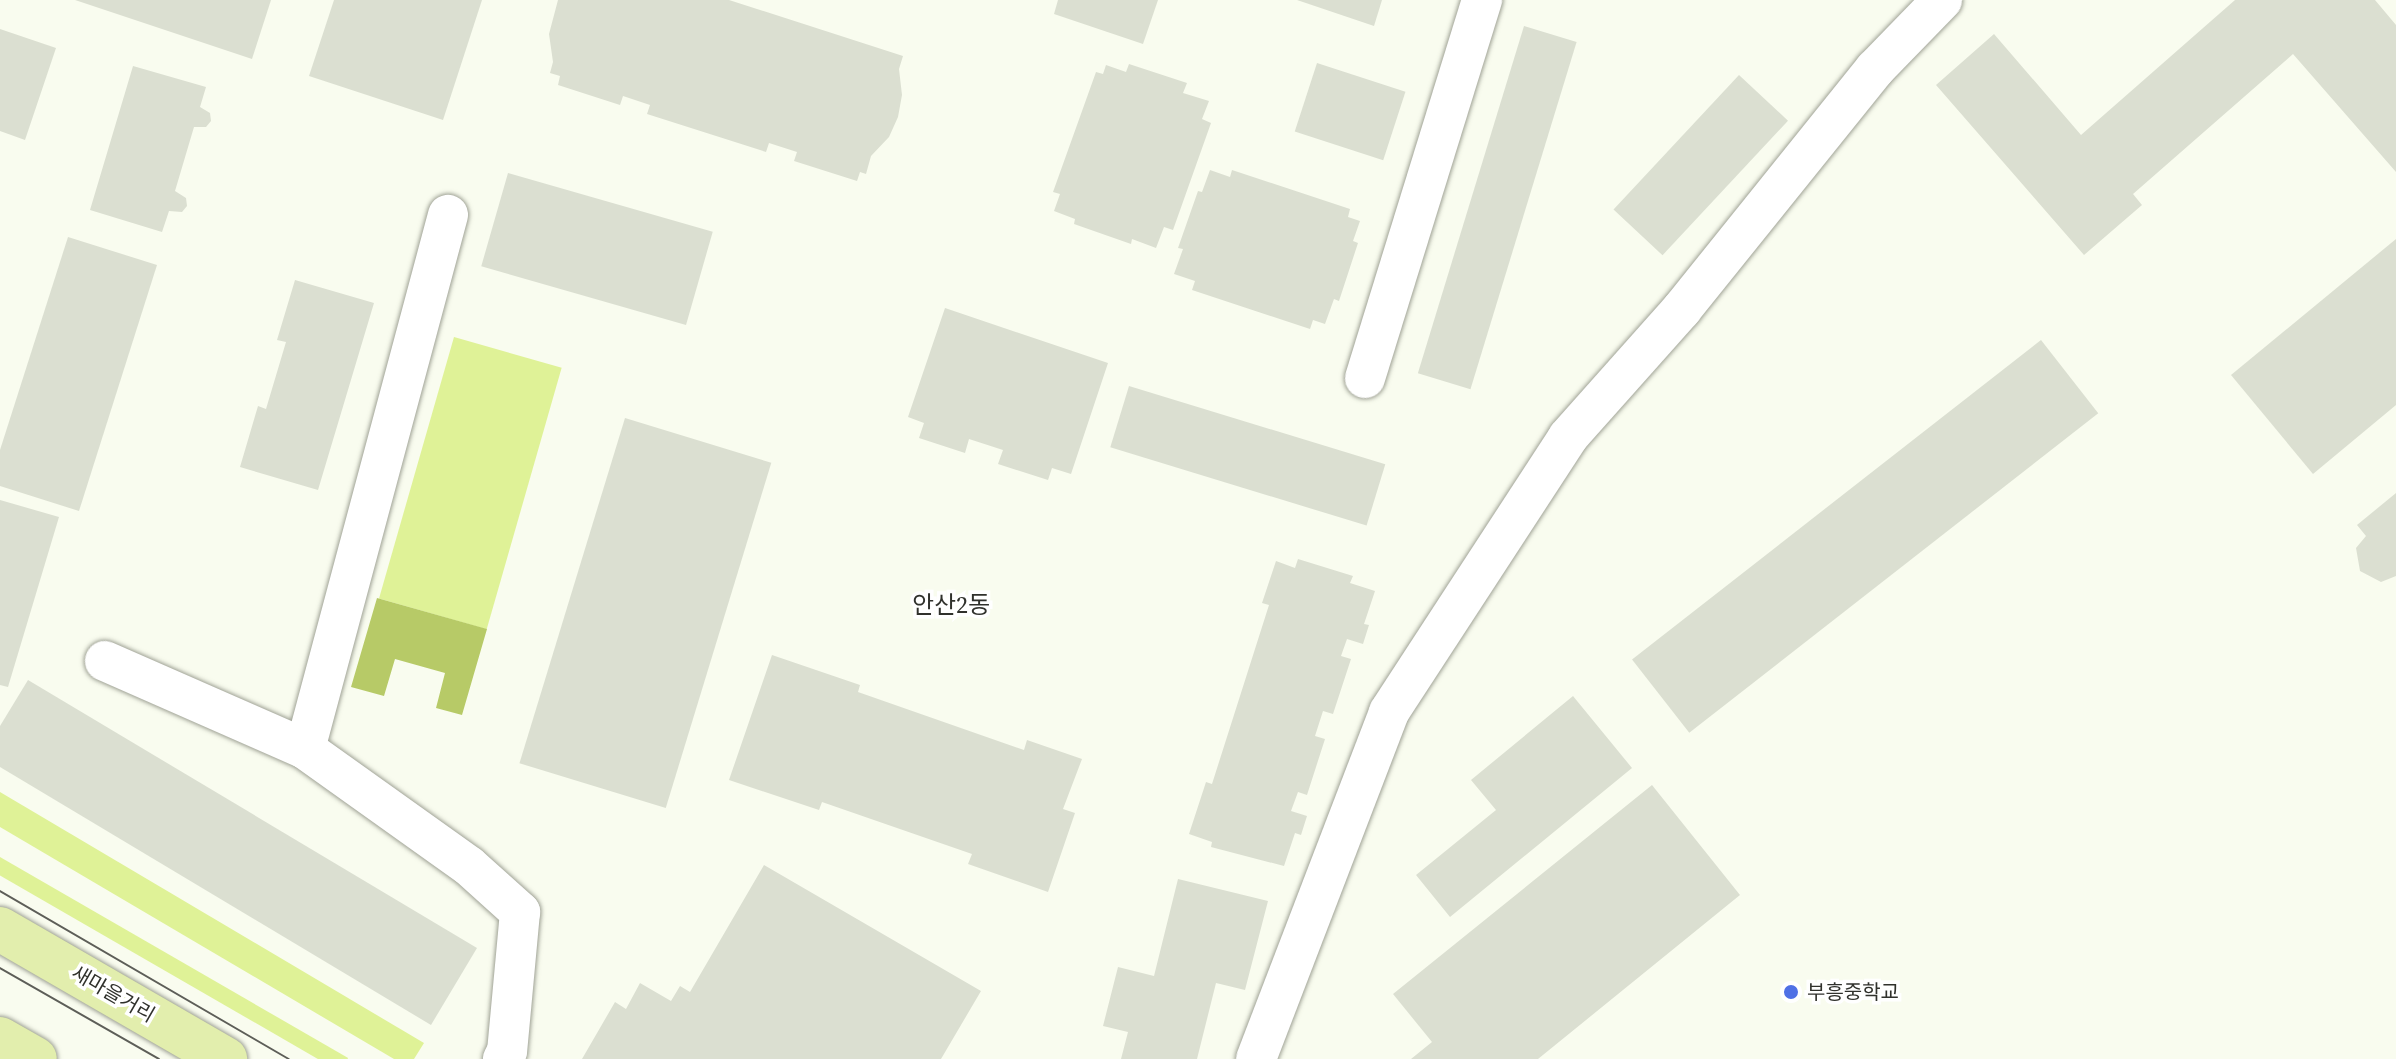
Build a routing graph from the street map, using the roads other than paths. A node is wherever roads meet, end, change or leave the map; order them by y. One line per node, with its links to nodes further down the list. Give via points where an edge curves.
1 (1482, 0): 4 (street)
2 (1942, 0): 12 (street, via 1875,69 1682,309 1568,437 1398,699)
3 (448, 215): 6 (street)
4 (1365, 378)
5 (105, 661): 6 (street)
6 (305, 749): 11 (street, via 469,866 520,912)
7 (0, 929): 10 (main road, 새마을거리)
8 (0, 1039): 9 (main road)
9 (35, 1059)
10 (225, 1059)
11 (503, 1059)
12 (1256, 1059)

